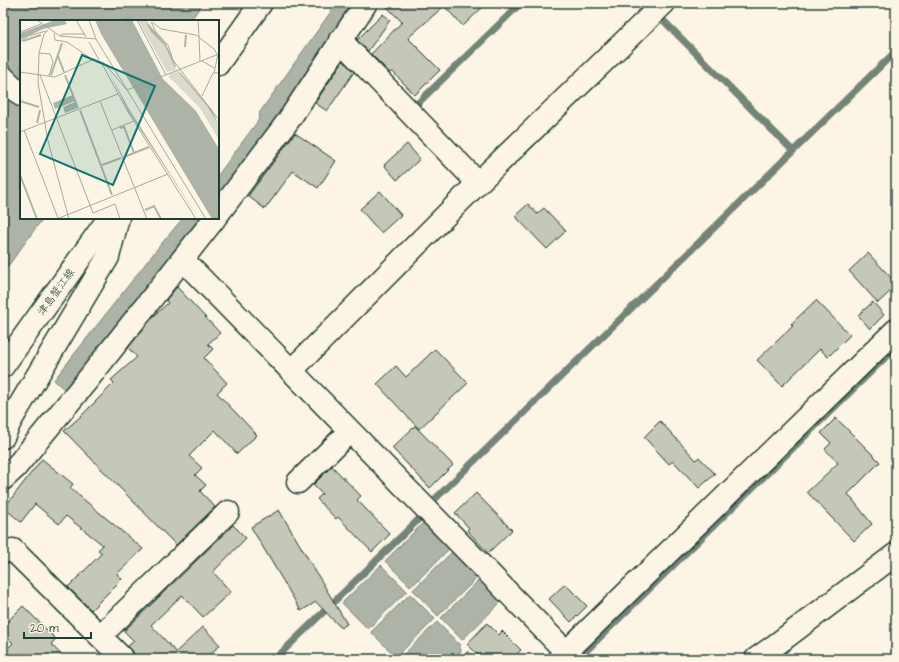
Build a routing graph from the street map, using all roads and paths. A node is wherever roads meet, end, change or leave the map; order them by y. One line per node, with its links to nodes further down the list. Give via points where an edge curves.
1 (261, 3): 5 (street)
2 (366, 3): 4 (street)
3 (664, 3): 8 (street)
4 (340, 40): 8 (street); 9 (street, via 288,121)
5 (219, 63)
6 (3, 77): 7 (street)
7 (20, 94)
8 (478, 183): 16 (street)
9 (219, 213)
10 (108, 219): 15 (street, 津島蟹江線)
11 (118, 219): 18 (street, via 108,257)
12 (214, 219): 13 (street)
13 (183, 260): 16 (street); 19 (street, via 15,468)
14 (896, 330): 25 (street)
15 (3, 366)
16 (291, 371): 17 (street)
17 (350, 431): 20 (street); 25 (street)
18 (3, 437)
19 (3, 479)
20 (298, 482)
21 (228, 512): 24 (street)
22 (3, 552): 24 (street, via 13,550)
23 (896, 554): 27 (street)
24 (100, 636): 26 (street)
25 (566, 657)
26 (123, 659)
27 (756, 659)

